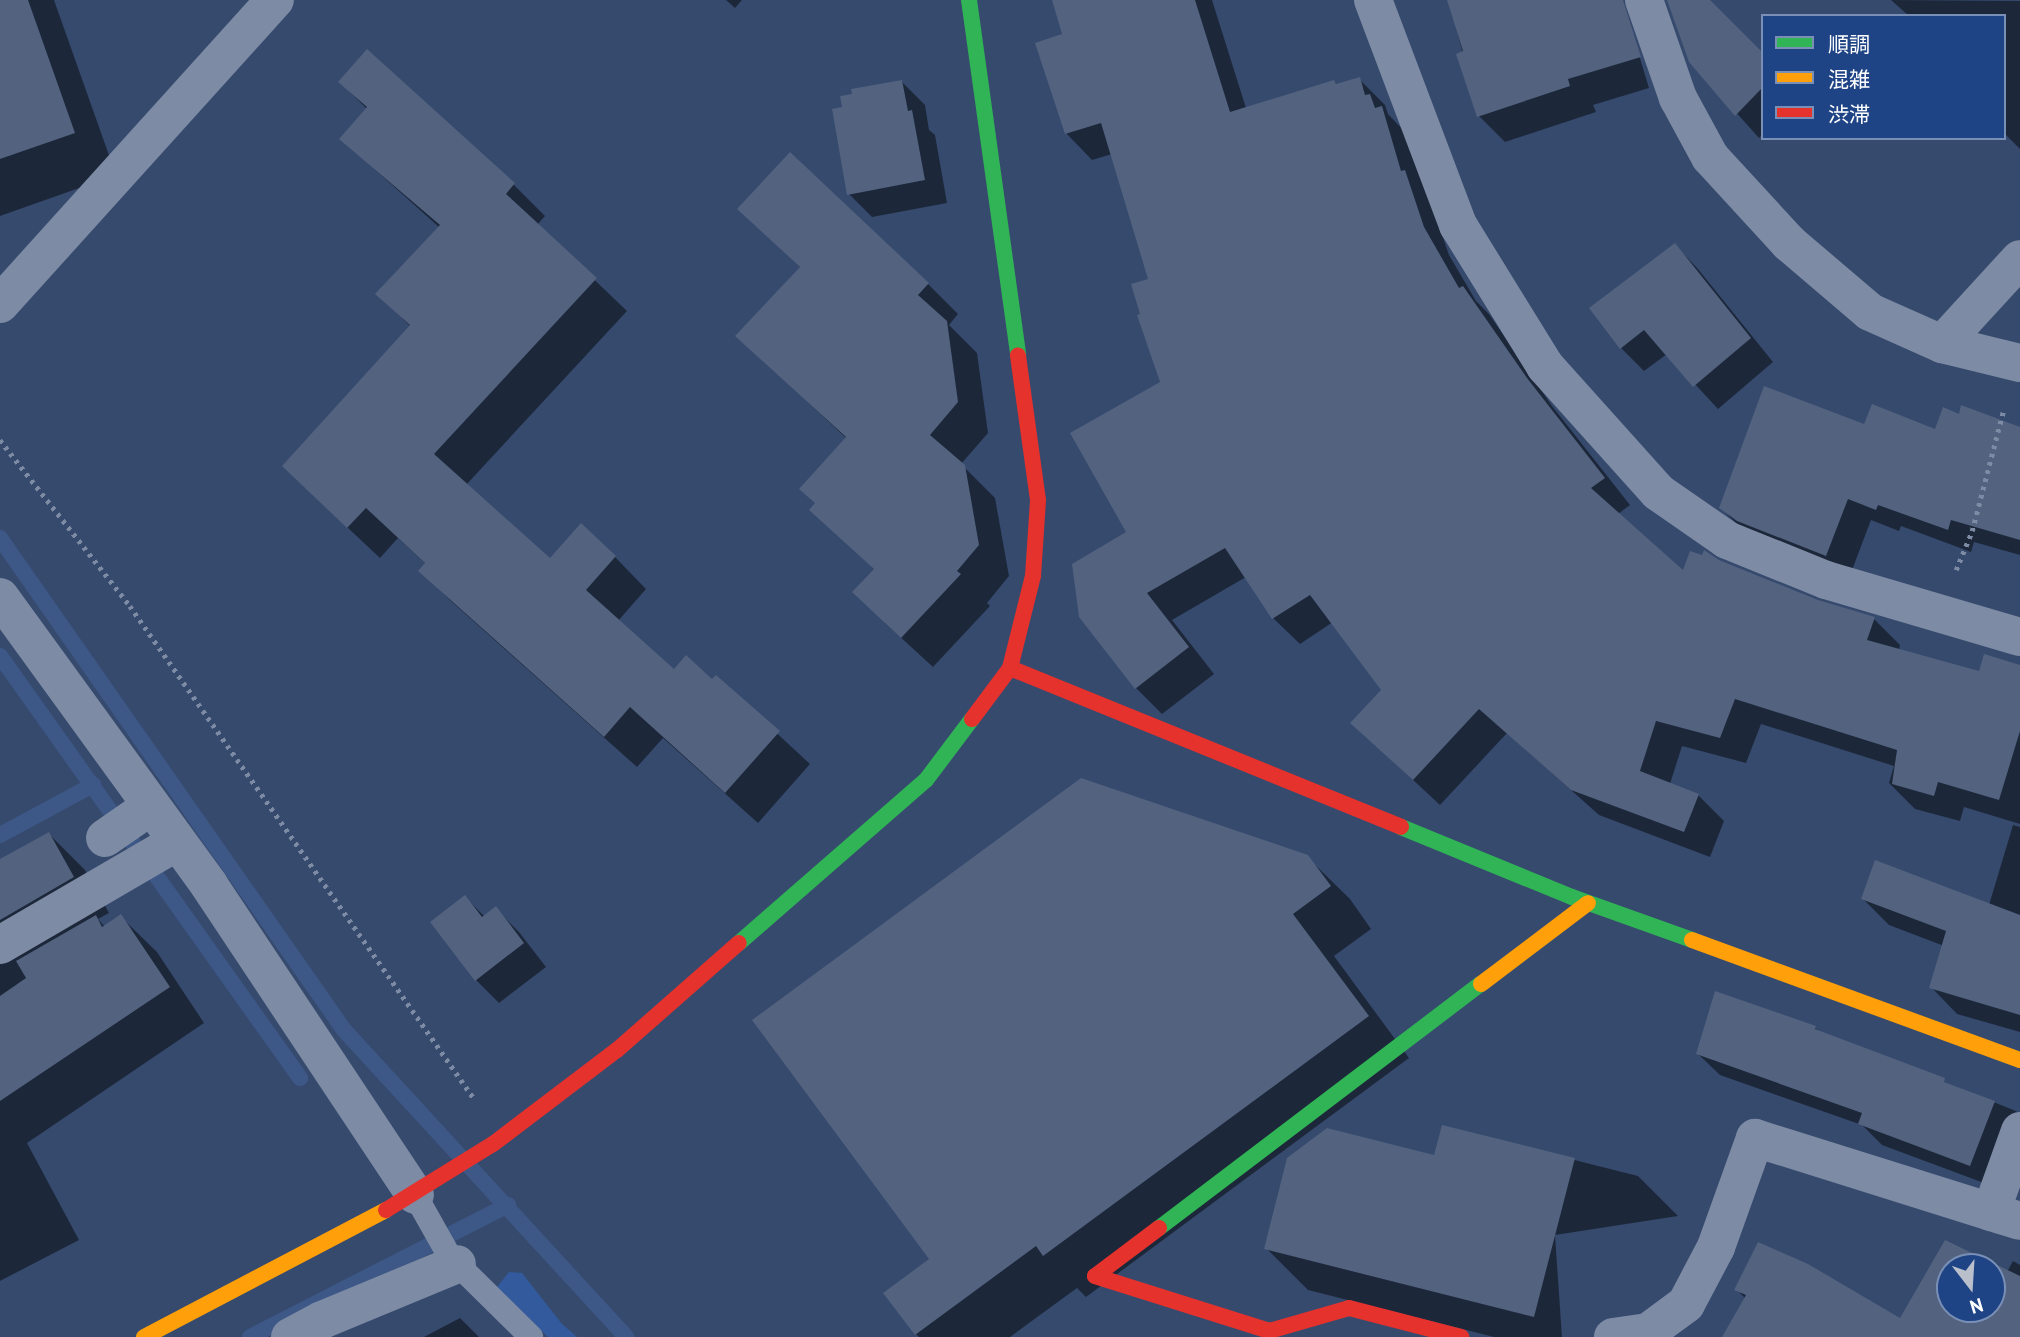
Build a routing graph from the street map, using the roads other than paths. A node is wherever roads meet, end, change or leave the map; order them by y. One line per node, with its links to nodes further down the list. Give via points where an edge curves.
1 (275, 0): 6 (street)
2 (969, 0): 11 (street, via 1038,500 1033,576)
3 (1373, 0): 10 (street, via 1458,225 1545,366 1658,492 1727,540 1826,580)
4 (1644, 0): 7 (street, via 1678,98 1710,157 1789,243 1870,312)
5 (2020, 258): 7 (street)
6 (0, 304)
7 (1942, 345): 8 (street)
8 (2018, 362)
9 (0, 597): 12 (street)
10 (2020, 637)
11 (1010, 668): 13 (street); 17 (street, via 926,780 617,1050)
12 (153, 857): 14 (street); 17 (street, via 209,885)
13 (1588, 902): 15 (street); 23 (street, via 1095,1276 1269,1331 1349,1308)
14 (0, 945)
15 (2020, 1060)
16 (2020, 1131): 18 (street)
17 (428, 1199): 19 (lane); 20 (street)
18 (2006, 1217): 24 (street, via 1755,1138 1716,1247 1686,1304 1648,1332)
19 (453, 1260): 21 (street); 22 (lane)
20 (144, 1337)
21 (290, 1337)
22 (531, 1337)
23 (1461, 1337)
24 (1614, 1337)

